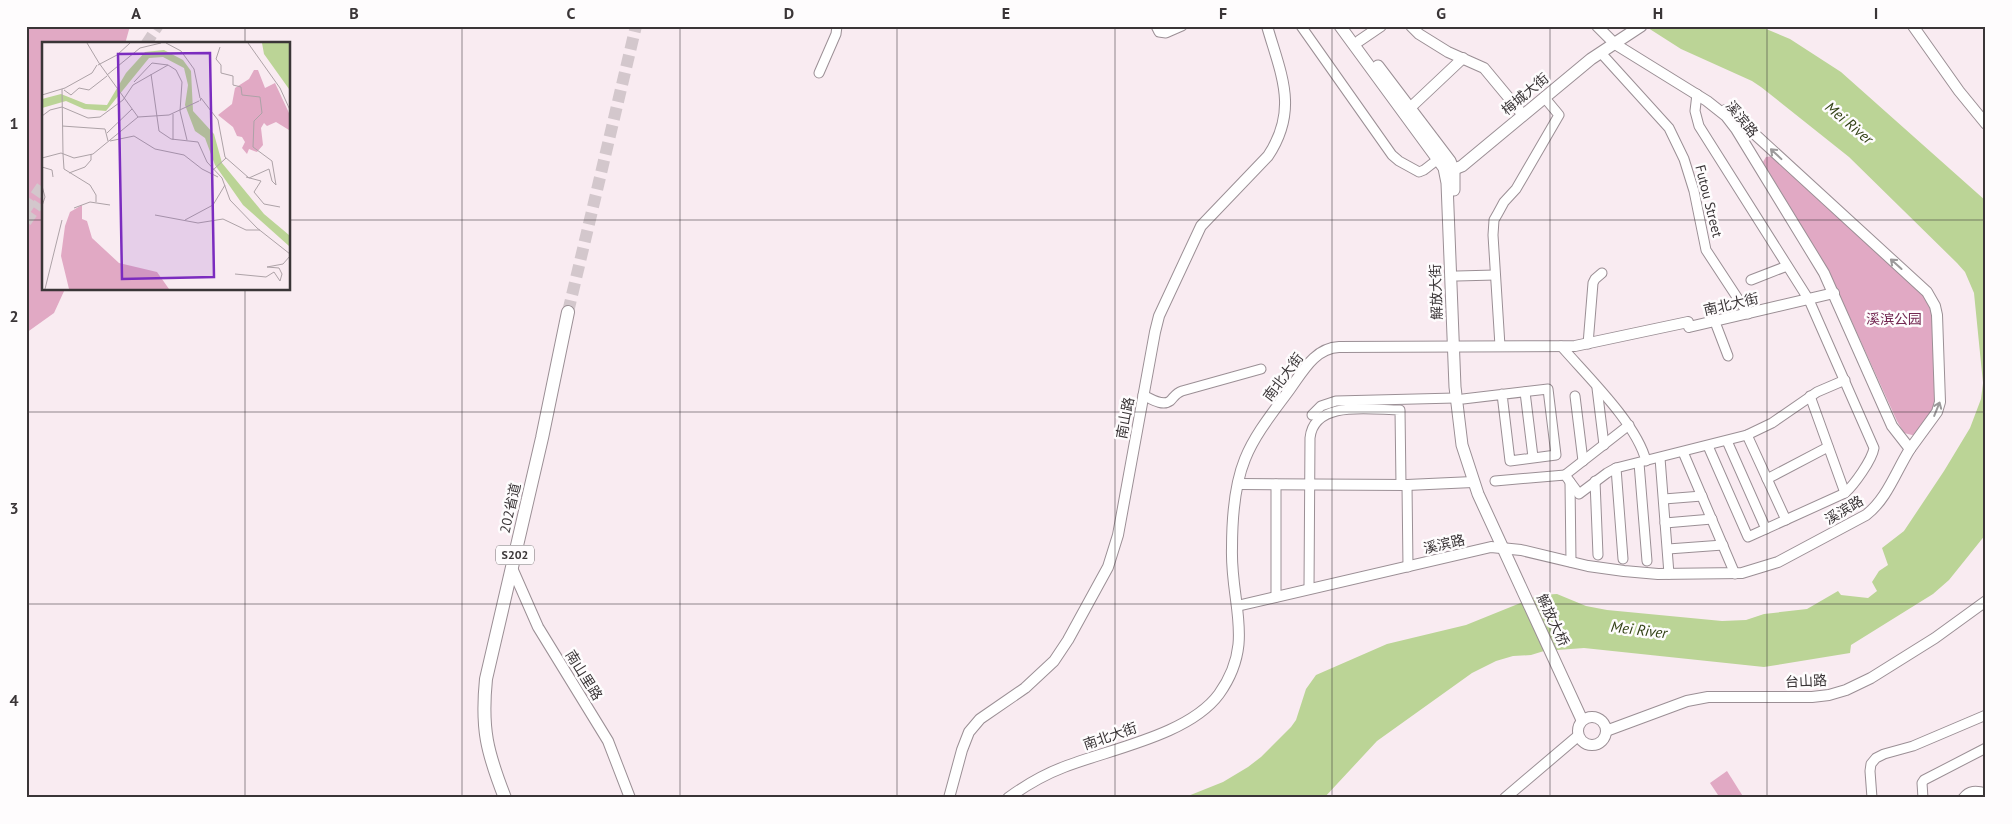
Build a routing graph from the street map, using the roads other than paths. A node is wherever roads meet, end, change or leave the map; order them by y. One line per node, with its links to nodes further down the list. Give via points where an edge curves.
1 (838, 26): 17 (street)
2 (1156, 26): 3 (street, via 1163,33)
3 (1182, 26)
4 (1267, 26): 45 (street, 南山路, via 1285,92 1282,128 1268,156 1209,215 1198,231 1158,321)
5 (1301, 26): 24 (street, via 1394,157 1420,172)
6 (1340, 26): 25 (main road, 解放大街)
7 (1349, 26): 13 (main road, 解放大街)
8 (1381, 26): 13 (street)
9 (1410, 26): 16 (street)
10 (1597, 26): 14 (street, 溪滨路)
11 (1641, 26): 14 (main road, 梅城大街)
12 (1913, 26): 23 (street)
13 (1359, 41): 21 (main road, 解放大街)
14 (1619, 41): 15 (main road, 梅城大街); 18 (street, 溪滨路)
15 (1600, 53): 19 (main road, 梅城大街); 34 (street, Futou Street, via 1673,134 1694,191 1706,250)
16 (1462, 58): 21 (street); 22 (street, via 1484,68)
17 (819, 73)
18 (1696, 94): 20 (street, 溪滨路); 26 (street, via 1694,111 1699,126)
19 (1544, 97): 22 (main road, 梅城大街); 28 (street, via 1558,115 1519,184 1494,220)
20 (1706, 101): 31 (street, 溪滨路, via 1726,116 1742,138); 57 (street, one-way to 20, via 1937,412 1940,402 1934,301 1736,117)
21 (1410, 107): 25 (main road, 解放大街, via 1447,157)
22 (1523, 115): 25 (main road, 梅城大街, via 1462,166)
23 (1986, 124)
24 (1433, 164)
25 (1450, 172): 29 (main road, 解放大街); 37 (main road, 解放大街)
26 (1788, 266): 30 (street); 32 (street)
27 (1602, 273): 36 (street, via 1593,283)
28 (1496, 275): 29 (street); 38 (street)
29 (1457, 276): 37 (main road, 解放大街)
30 (1751, 280)
31 (1834, 293): 32 (street, 南北大街); 57 (street, 溪滨路, via 1892,426)
32 (1809, 300): 34 (street, 南北大街); 42 (street)
33 (568, 312): 88 (main road, 202省道 / S202)
34 (1748, 314): 35 (street, 南北大街)
35 (1715, 322): 36 (street, 南北大街, via 1689,327 1688,322); 40 (street)
36 (1588, 344): 39 (street, 南北大街)
37 (1456, 346): 38 (street, 南北大街); 49 (main road, 解放大街); 69 (street, 南北大街, via 1332,348 1320,353 1307,365 1257,437 1245,458)
38 (1500, 346): 39 (street, 南北大街)
39 (1561, 346): 43 (street)
40 (1728, 356)
41 (1261, 369): 45 (street, via 1182,391 1164,403)
42 (1845, 380): 48 (street); 73 (street, via 1874,448)
43 (1597, 388): 51 (street); 54 (street)
44 (1525, 392): 46 (street); 59 (street); 59 (street, via 1548,389 1556,455)
45 (1143, 394): 104 (street, 南山路, via 1118,535 1104,577 1054,661 1025,688 980,719 969,732)
46 (1502, 394): 49 (street); 59 (street, via 1510,461)
47 (1575, 396): 61 (street)
48 (1810, 396): 52 (street, via 1772,423); 56 (street)
49 (1459, 398): 50 (street, via 1341,401 1321,406); 68 (main road, 解放大街, via 1462,445); 81 (main road, 解放大街, via 1469,444)
50 (1312, 415)
51 (1629, 425): 54 (street); 62 (street, via 1642,446)
52 (1747, 435): 53 (street); 65 (street)
53 (1727, 440): 55 (street); 79 (street)
54 (1604, 445): 61 (street)
55 (1708, 446): 58 (street); 79 (street, via 1748,537)
56 (1828, 447): 65 (street); 73 (street)
57 (1910, 449): 90 (street, 溪滨路, via 1878,502 1866,515 1778,562)
58 (1683, 452): 60 (street); 74 (street)
59 (1533, 458)
60 (1660, 458): 62 (street); 75 (street)
61 (1583, 461): 64 (street)
62 (1643, 462): 63 (street); 86 (street)
63 (1616, 468): 67 (street); 84 (street)
64 (1567, 478): 66 (street); 67 (street, via 1579,494); 85 (street)
65 (1767, 479): 77 (street)
66 (1495, 481)
67 (1595, 481): 83 (street)
68 (1473, 482): 72 (street); 81 (main road, 解放大街)
69 (1239, 484): 70 (street); 95 (street, 南北大街, via 1232,549)
70 (1276, 484): 71 (street); 93 (street)
71 (1310, 484): 72 (street); 72 (street, via 1313,427 1326,414 1344,409 1400,410); 92 (street)
72 (1404, 484): 87 (street)
73 (1845, 493): 77 (street)
74 (1702, 496): 75 (street); 76 (street)
75 (1664, 499): 78 (street)
76 (1712, 519): 78 (street); 80 (street)
77 (1786, 520): 79 (street)
78 (1666, 522): 82 (street)
79 (1766, 529)
80 (1723, 545): 82 (street); 90 (street)
81 (1506, 548): 85 (street, 溪滨路); 87 (street, 溪滨路, via 1491,547); 91 (main road, 解放大街)
82 (1668, 550): 89 (street)
83 (1598, 555)
84 (1623, 559)
85 (1572, 562): 89 (street, 溪滨路)
86 (1648, 562)
87 (1408, 567): 92 (street, 溪滨路)
88 (512, 568): 102 (main road, 202省道 / S202, via 487,670 484,700 490,758); 103 (street, 南山里路, via 538,627 608,741)
89 (1670, 574): 90 (street, 溪滨路)
90 (1735, 574)
91 (1520, 579): 97 (main road, 解放大桥)
92 (1309, 589): 93 (street, 溪滨路)
93 (1276, 597): 95 (street, 溪滨路)
94 (1986, 601): 98 (street, 台山路, via 1935,638 1846,690 1812,697 1708,697)
95 (1237, 606): 105 (street, 南北大街, via 1240,635 1235,663 1225,685 1204,711 1170,730 1042,776)
96 (1986, 715): 107 (street, via 1876,758 1870,771)
97 (1584, 719): 98 (street, via 1600,718); 99 (street)
98 (1606, 731): 99 (street, via 1603,740 1595,745 1586,744)
99 (1578, 736): 106 (street)
100 (1986, 748): 108 (street, via 1924,780)
101 (1986, 793): 109 (street, via 1974,790)
102 (505, 798)
103 (630, 798)
104 (950, 798)
105 (1008, 798)
106 (1504, 798)
107 (1872, 798)
108 (1923, 798)
109 (1963, 798)

